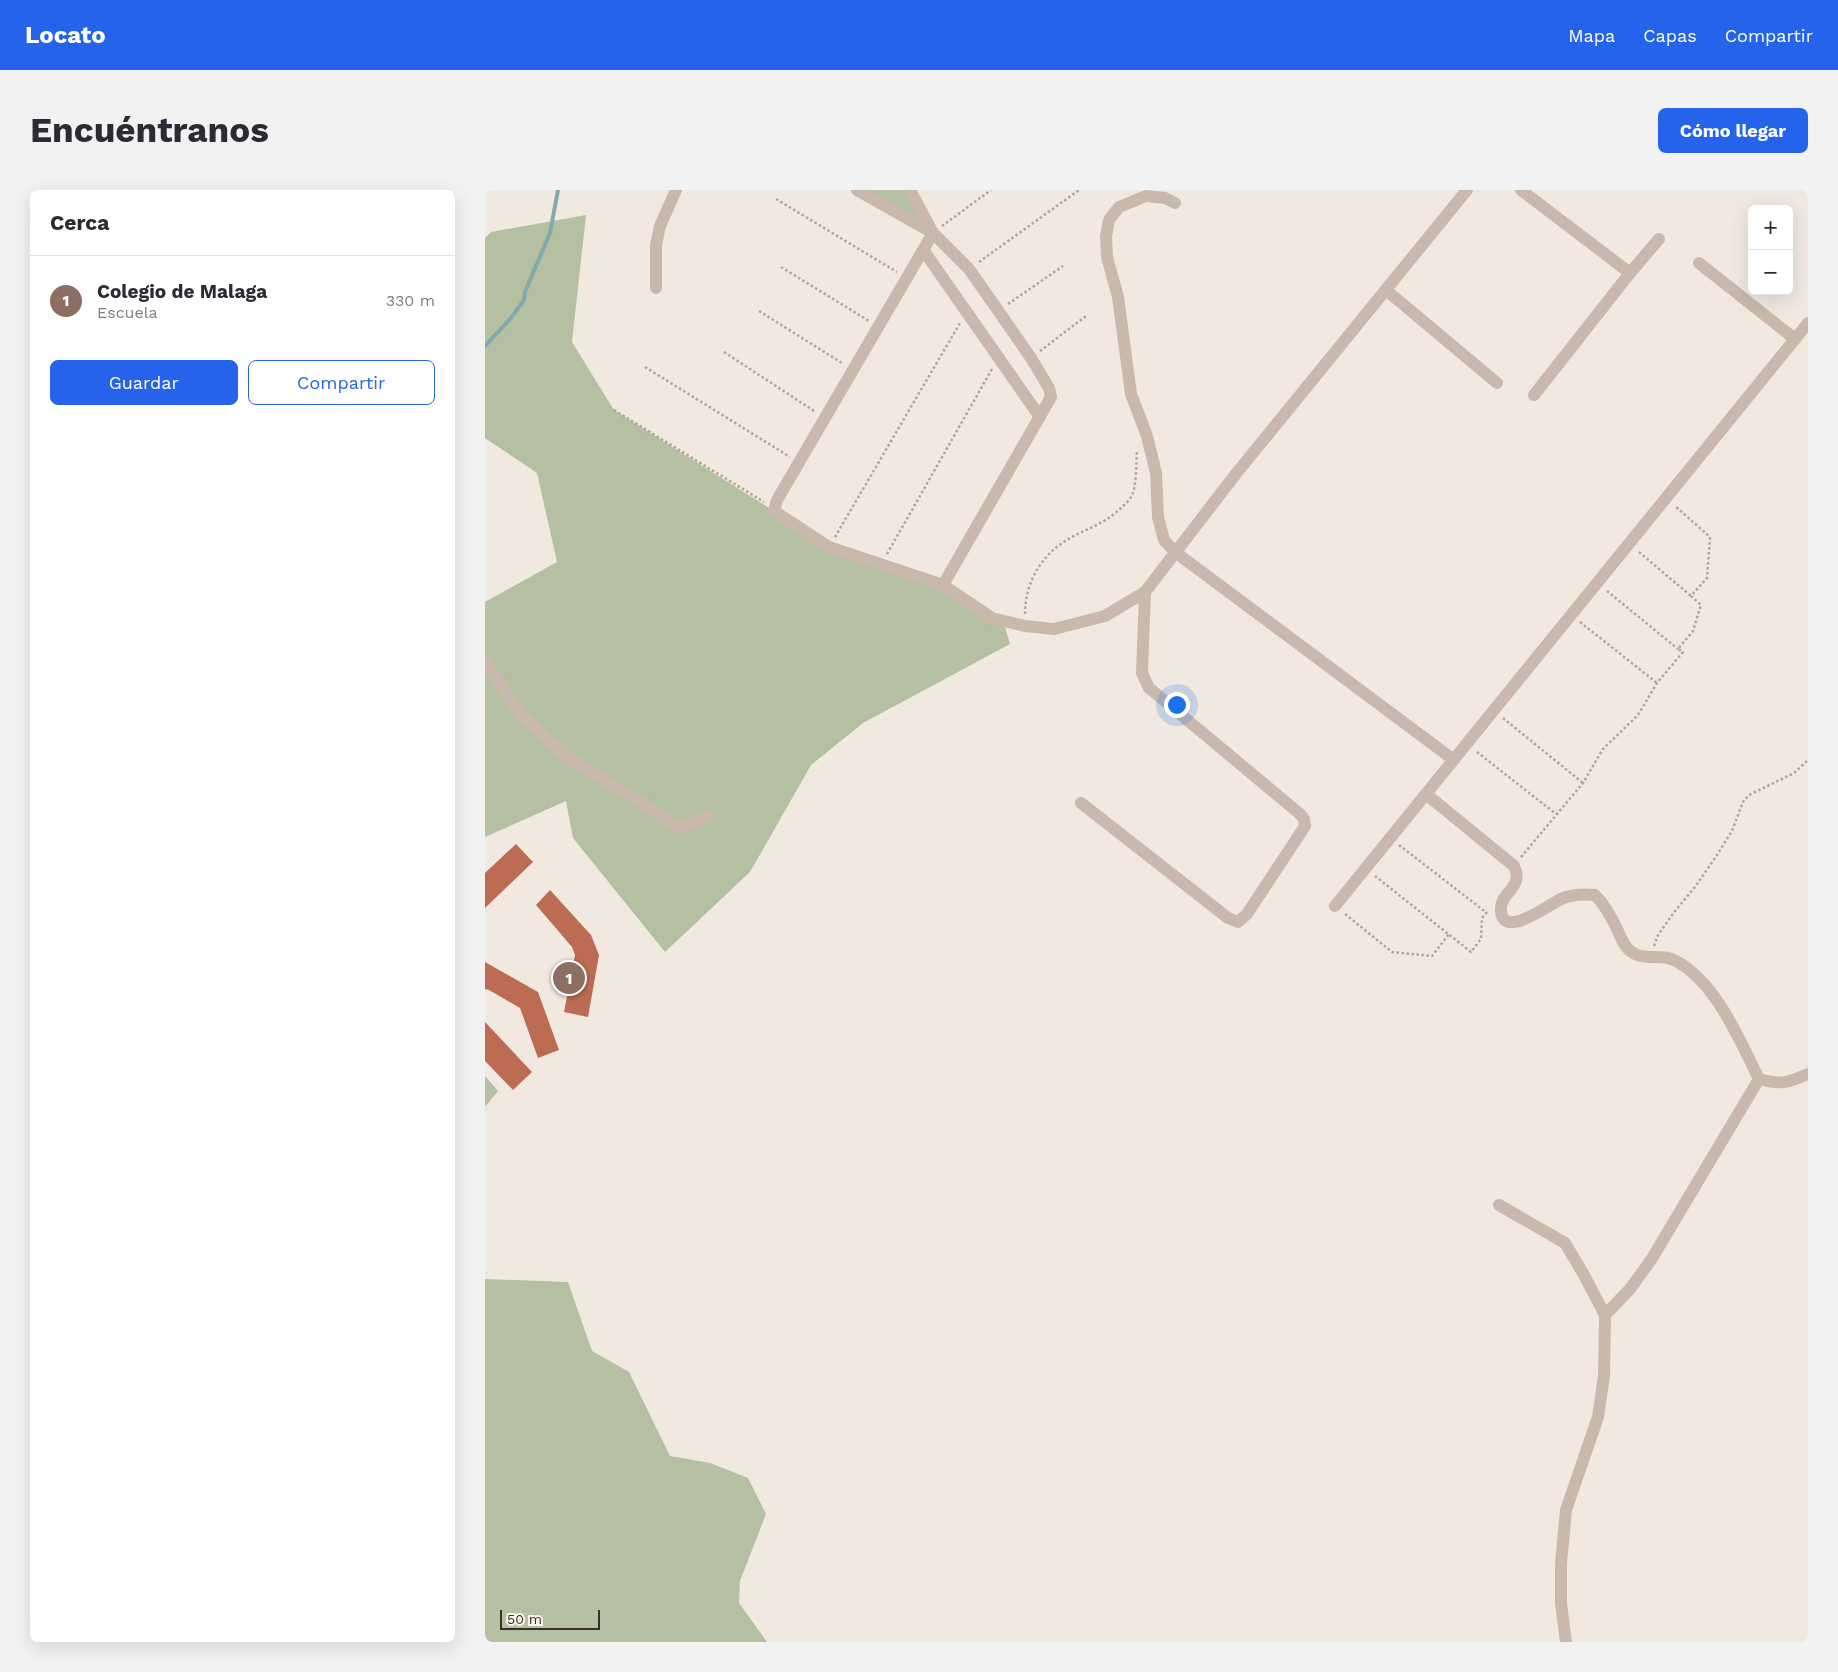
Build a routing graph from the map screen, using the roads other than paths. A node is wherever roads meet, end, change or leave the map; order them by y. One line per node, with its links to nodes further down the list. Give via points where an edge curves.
1 (676, 190): 12 (street, via 655,245)
2 (857, 190): 7 (street)
3 (910, 190): 7 (street)
4 (1467, 190): 13 (street)
5 (1521, 190): 11 (street)
6 (1175, 203): 19 (street, via 1165,198 1146,196 1119,207 1109,220 1106,236 1131,394 1147,436 1155,473 1157,518 1164,540)
7 (933, 233): 9 (street); 18 (street, via 969,269 1049,388 1051,397)
8 (1659, 240): 11 (street)
9 (924, 251): 18 (street); 20 (street, via 777,500 775,510 829,546)
10 (1699, 263): 15 (street)
11 (1630, 273): 17 (street)
12 (656, 288)
13 (1386, 290): 16 (street); 19 (street)
14 (1808, 323): 15 (street)
15 (1795, 339): 23 (street)
16 (1497, 383)
17 (1534, 395)
18 (1040, 417): 20 (street)
19 (1175, 552): 21 (street); 23 (street)
20 (943, 584): 21 (street, via 992,618 1053,629 1105,616)
21 (1145, 592): 25 (street, via 1142,674 1149,688 1300,814 1305,826 1247,914 1238,922 1228,918)
22 (485, 662): 26 (street, via 520,714 571,759 677,828)
23 (1454, 760): 24 (street)
24 (1426, 794): 27 (street); 29 (street, via 1514,866 1515,885 1500,909 1506,921 1517,922 1531,917 1574,895 1595,895 1603,903 1624,945 1632,952 1640,956 1668,956 1699,978 1719,1005)
25 (1081, 804)
26 (709, 816)
27 (1335, 906)
28 (1808, 1074): 29 (street, via 1789,1082)
29 (1759, 1079): 31 (street, via 1651,1260)
30 (1499, 1205): 31 (street, via 1565,1243)
31 (1605, 1315): 32 (street, via 1598,1417 1566,1510 1561,1564)
32 (1566, 1642)

